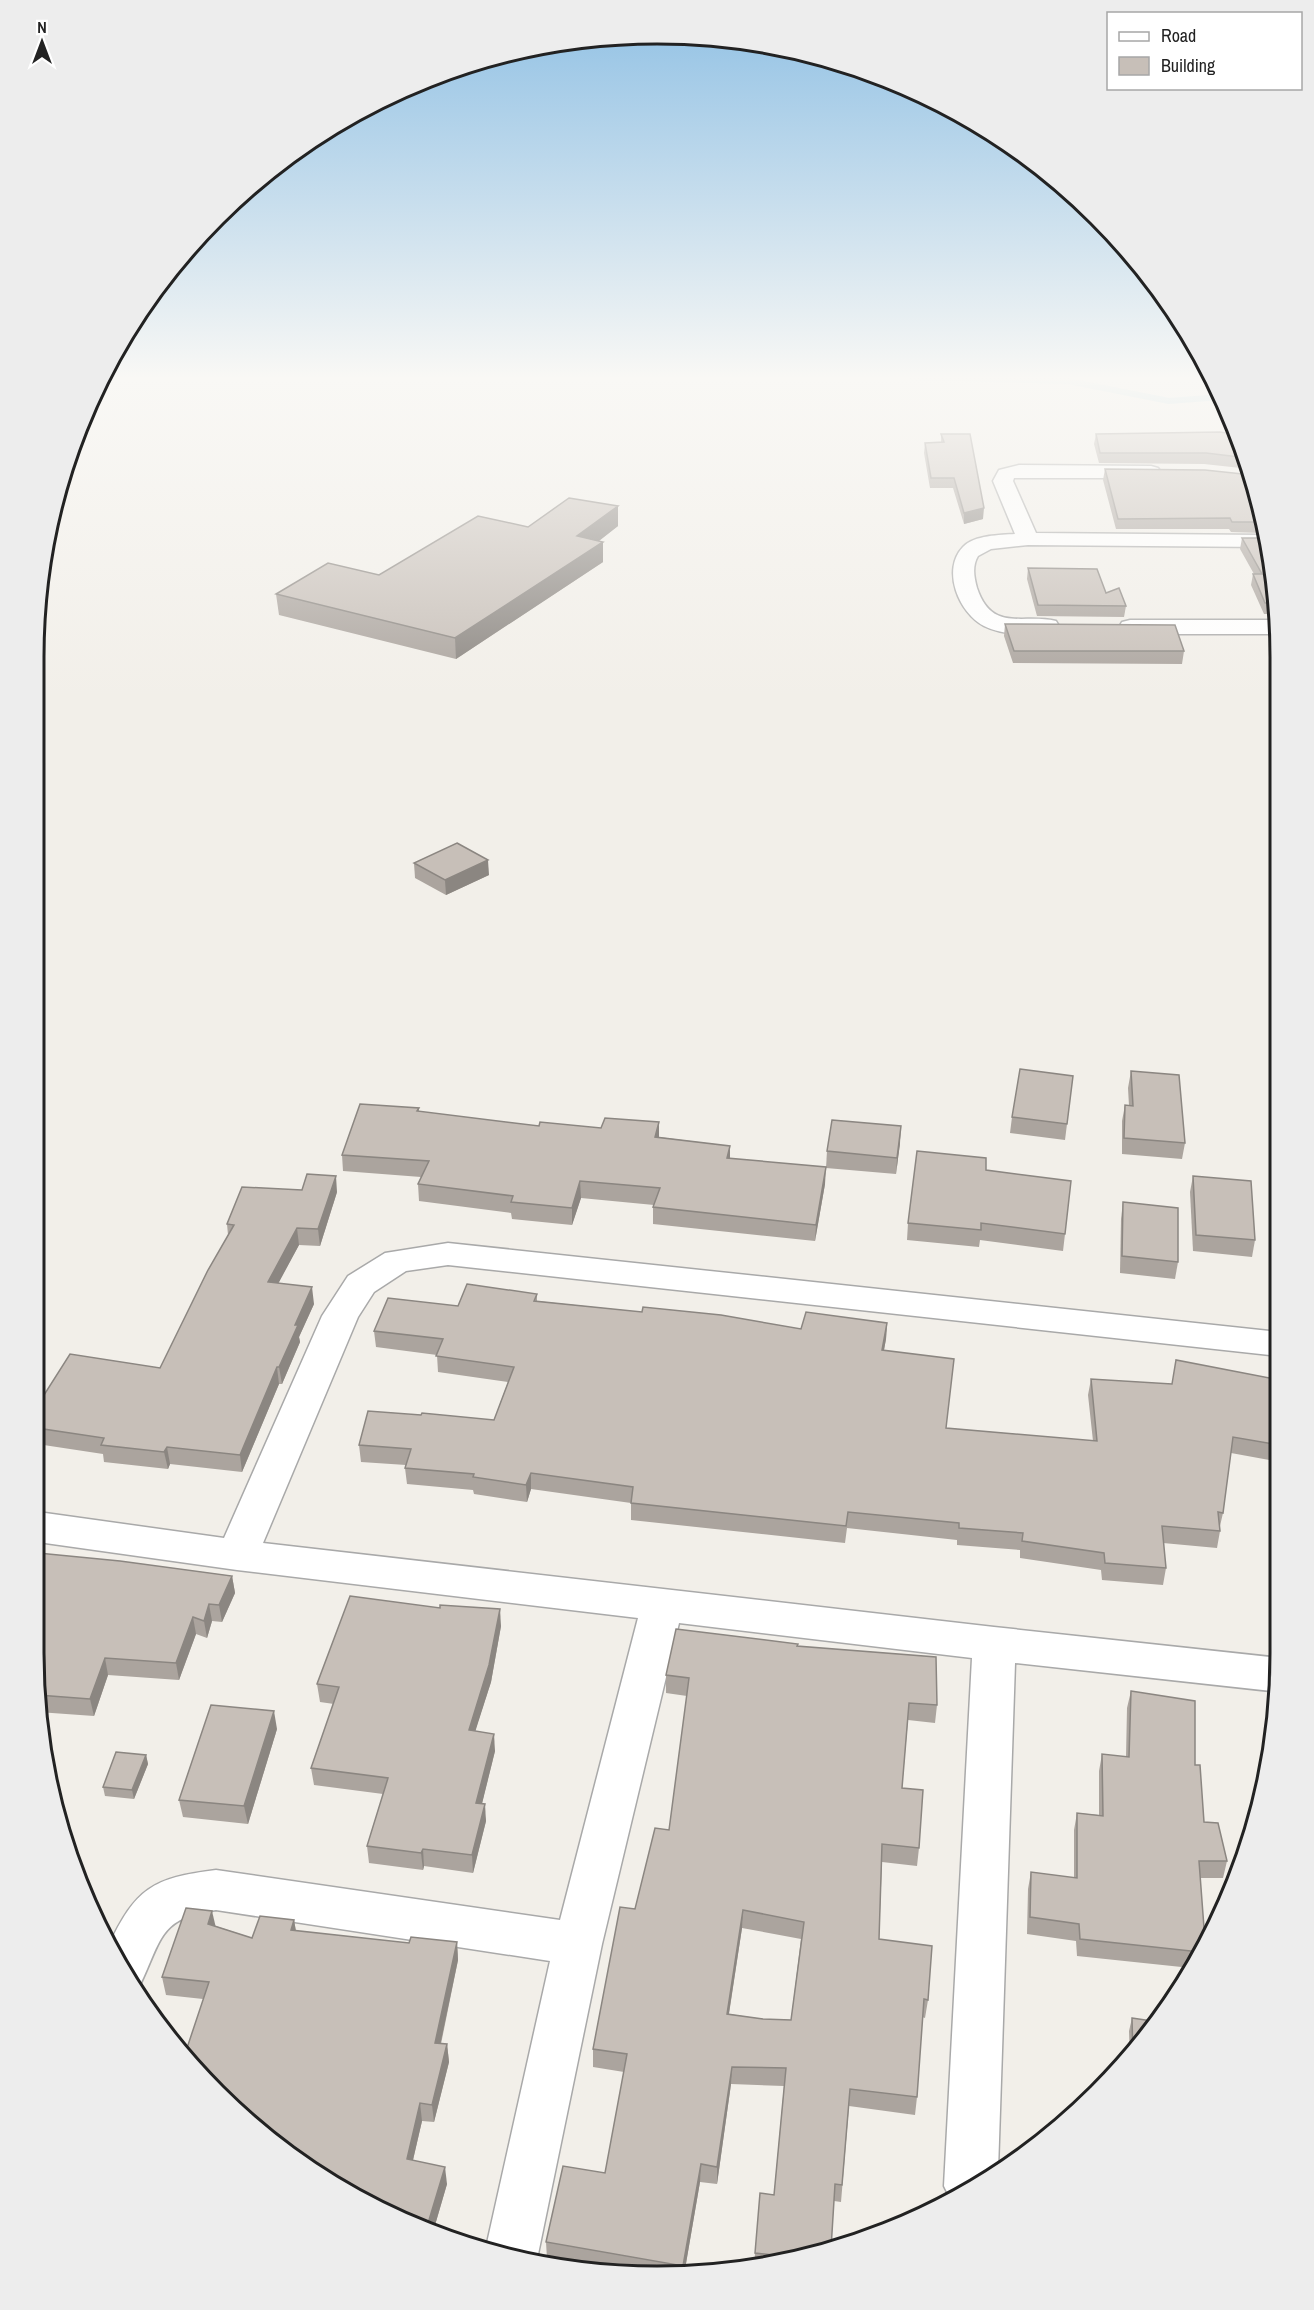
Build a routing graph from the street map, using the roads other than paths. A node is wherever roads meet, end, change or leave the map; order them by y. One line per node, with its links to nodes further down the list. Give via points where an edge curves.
1 (1005, 485): 2 (street)
2 (1028, 540): 3 (street); 4 (street, via 994,542 971,551 962,565 965,583 980,614 994,623)
3 (1260, 542)
4 (1066, 627)
5 (1113, 627): 6 (street)
6 (1269, 627)
7 (1270, 1343): 9 (street, via 448,1254 398,1261 361,1284 340,1316)
8 (44, 1528): 9 (street)
9 (237, 1555): 10 (street)
10 (663, 1605): 11 (street); 13 (street)
11 (994, 1644): 12 (street); 15 (street)
12 (1269, 1674)
13 (578, 1944): 14 (street, via 216,1890 171,1899 153,1911 141,1926); 16 (street)
14 (127, 1961)
15 (971, 2180)
16 (513, 2249)

